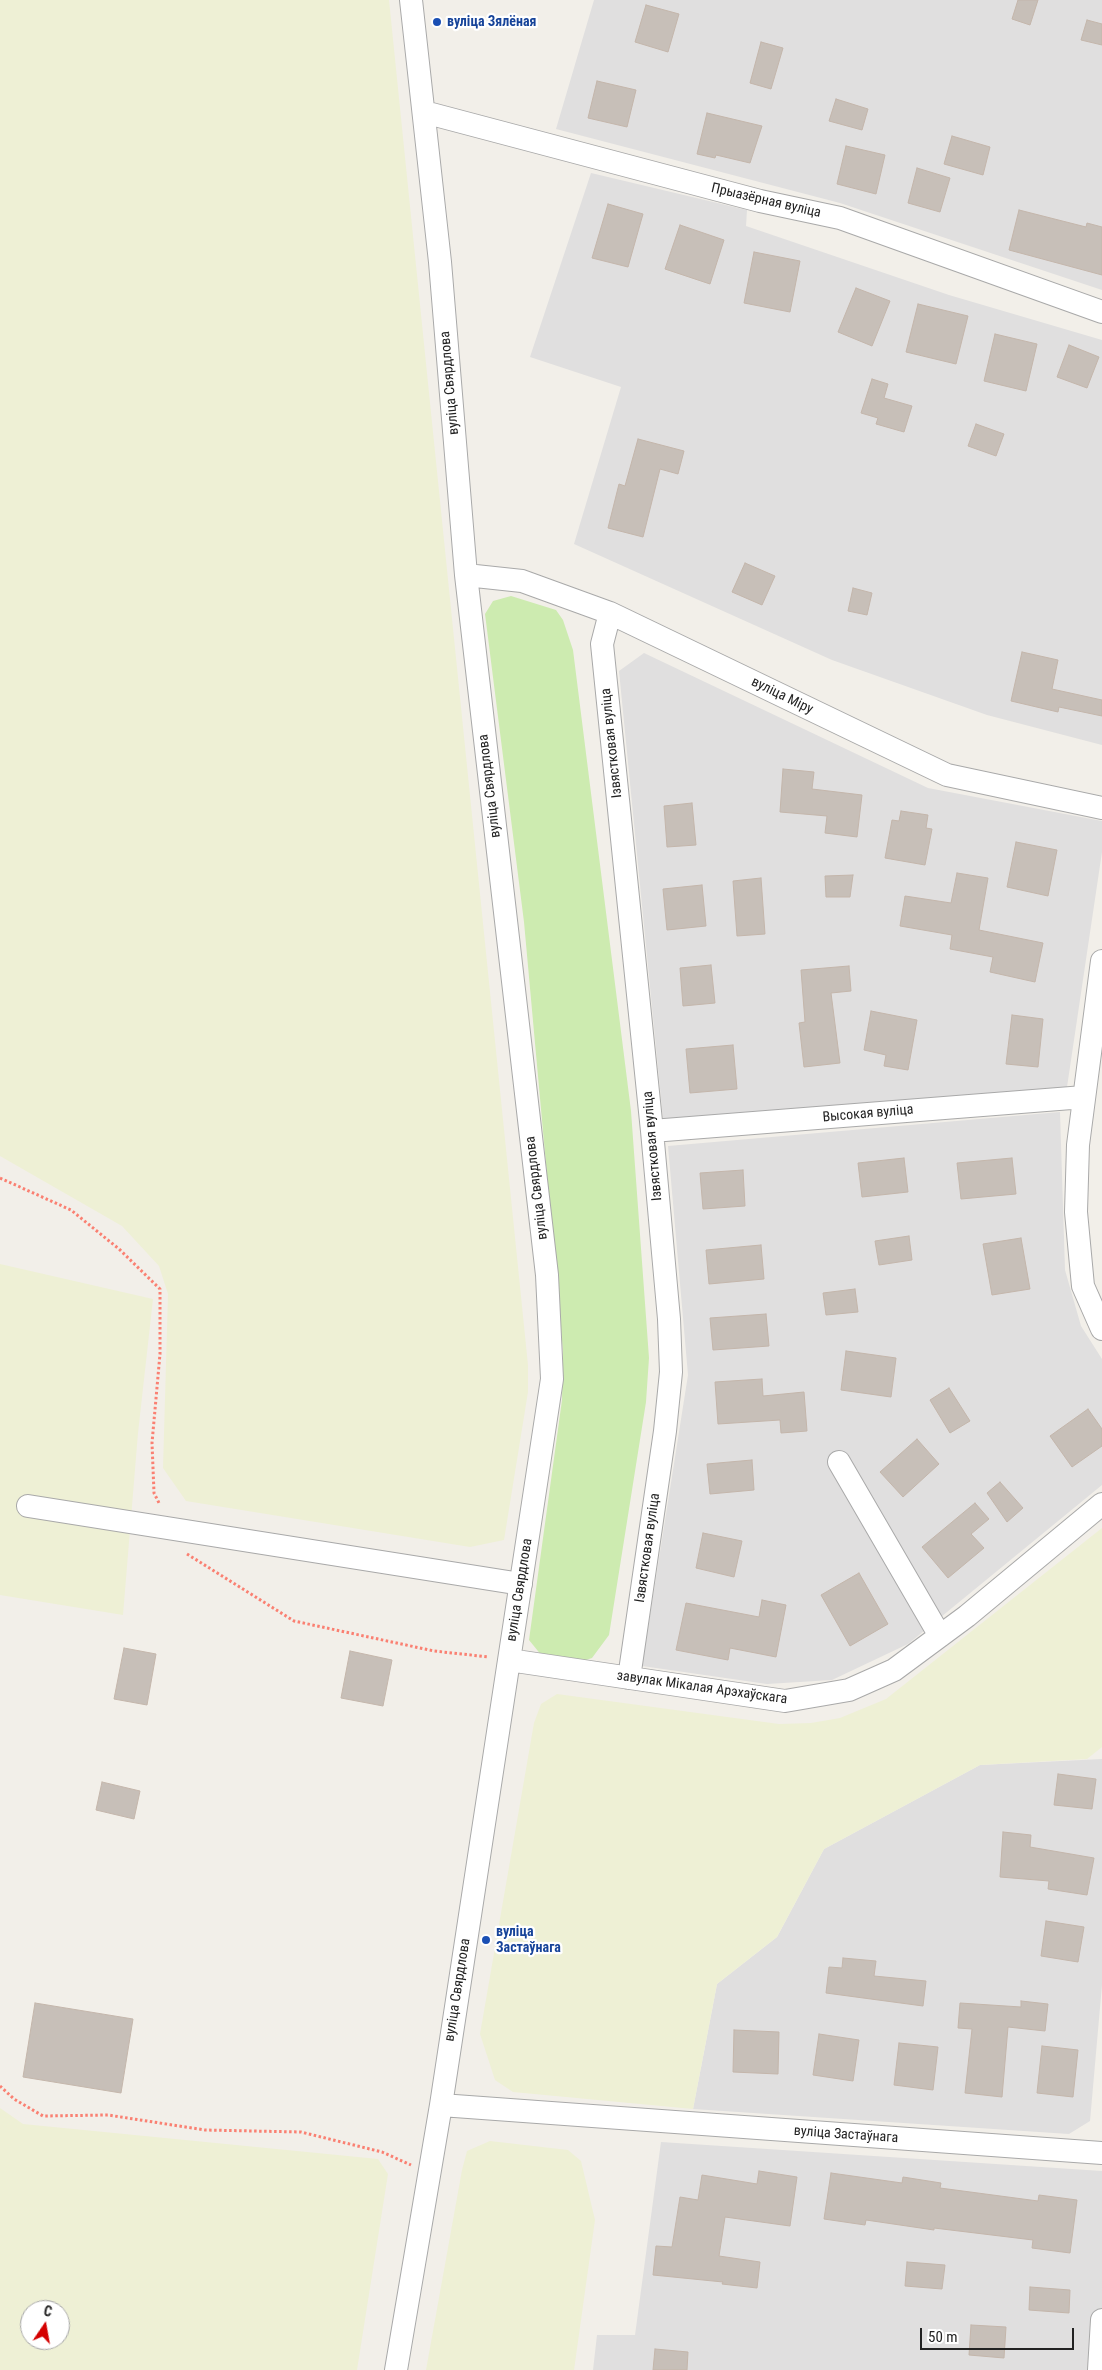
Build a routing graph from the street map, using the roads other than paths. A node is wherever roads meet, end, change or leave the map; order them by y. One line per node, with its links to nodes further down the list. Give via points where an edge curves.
1 (412, 0): 2 (street, вуліца Свярдлова)
2 (424, 112): 3 (street, Прыазёрная вуліца, via 760,201 840,218); 4 (street, вуліца Свярдлова)
3 (1102, 312)
4 (466, 576): 5 (street, вуліца Міру, via 522,581); 14 (street, вуліца Свярдлова, via 547,1275 552,1380)
5 (610, 614): 6 (street, вуліца Міру, via 946,774); 9 (street, Ізвястковая вуліца, via 602,644)
6 (1102, 808)
7 (1102, 961): 8 (street)
8 (1084, 1097): 9 (street, Высокая вуліца); 10 (street, via 1078,1145 1076,1212 1083,1286)
9 (652, 1131): 17 (street, Ізвястковая вуліца, via 671,1372)
10 (1102, 1329)
11 (839, 1462): 15 (street)
12 (1102, 1504): 15 (street, завулак Мікалая Арэхаўскага)
13 (28, 1506): 14 (street)
14 (521, 1584): 16 (street, вуліца Свярдлова)
15 (940, 1636): 17 (street, завулак Мікалая Арэхаўскага, via 894,1670 849,1690 785,1702)
16 (509, 1660): 17 (street, завулак Мікалая Арэхаўскага); 18 (street, вуліца Свярдлова)
17 (629, 1678)
18 (441, 2105): 19 (street, вуліца Застаўнага); 21 (street, вуліца Свярдлова)
19 (1102, 2153)
20 (1102, 2320): 22 (street)
21 (396, 2370)
22 (1099, 2370)

